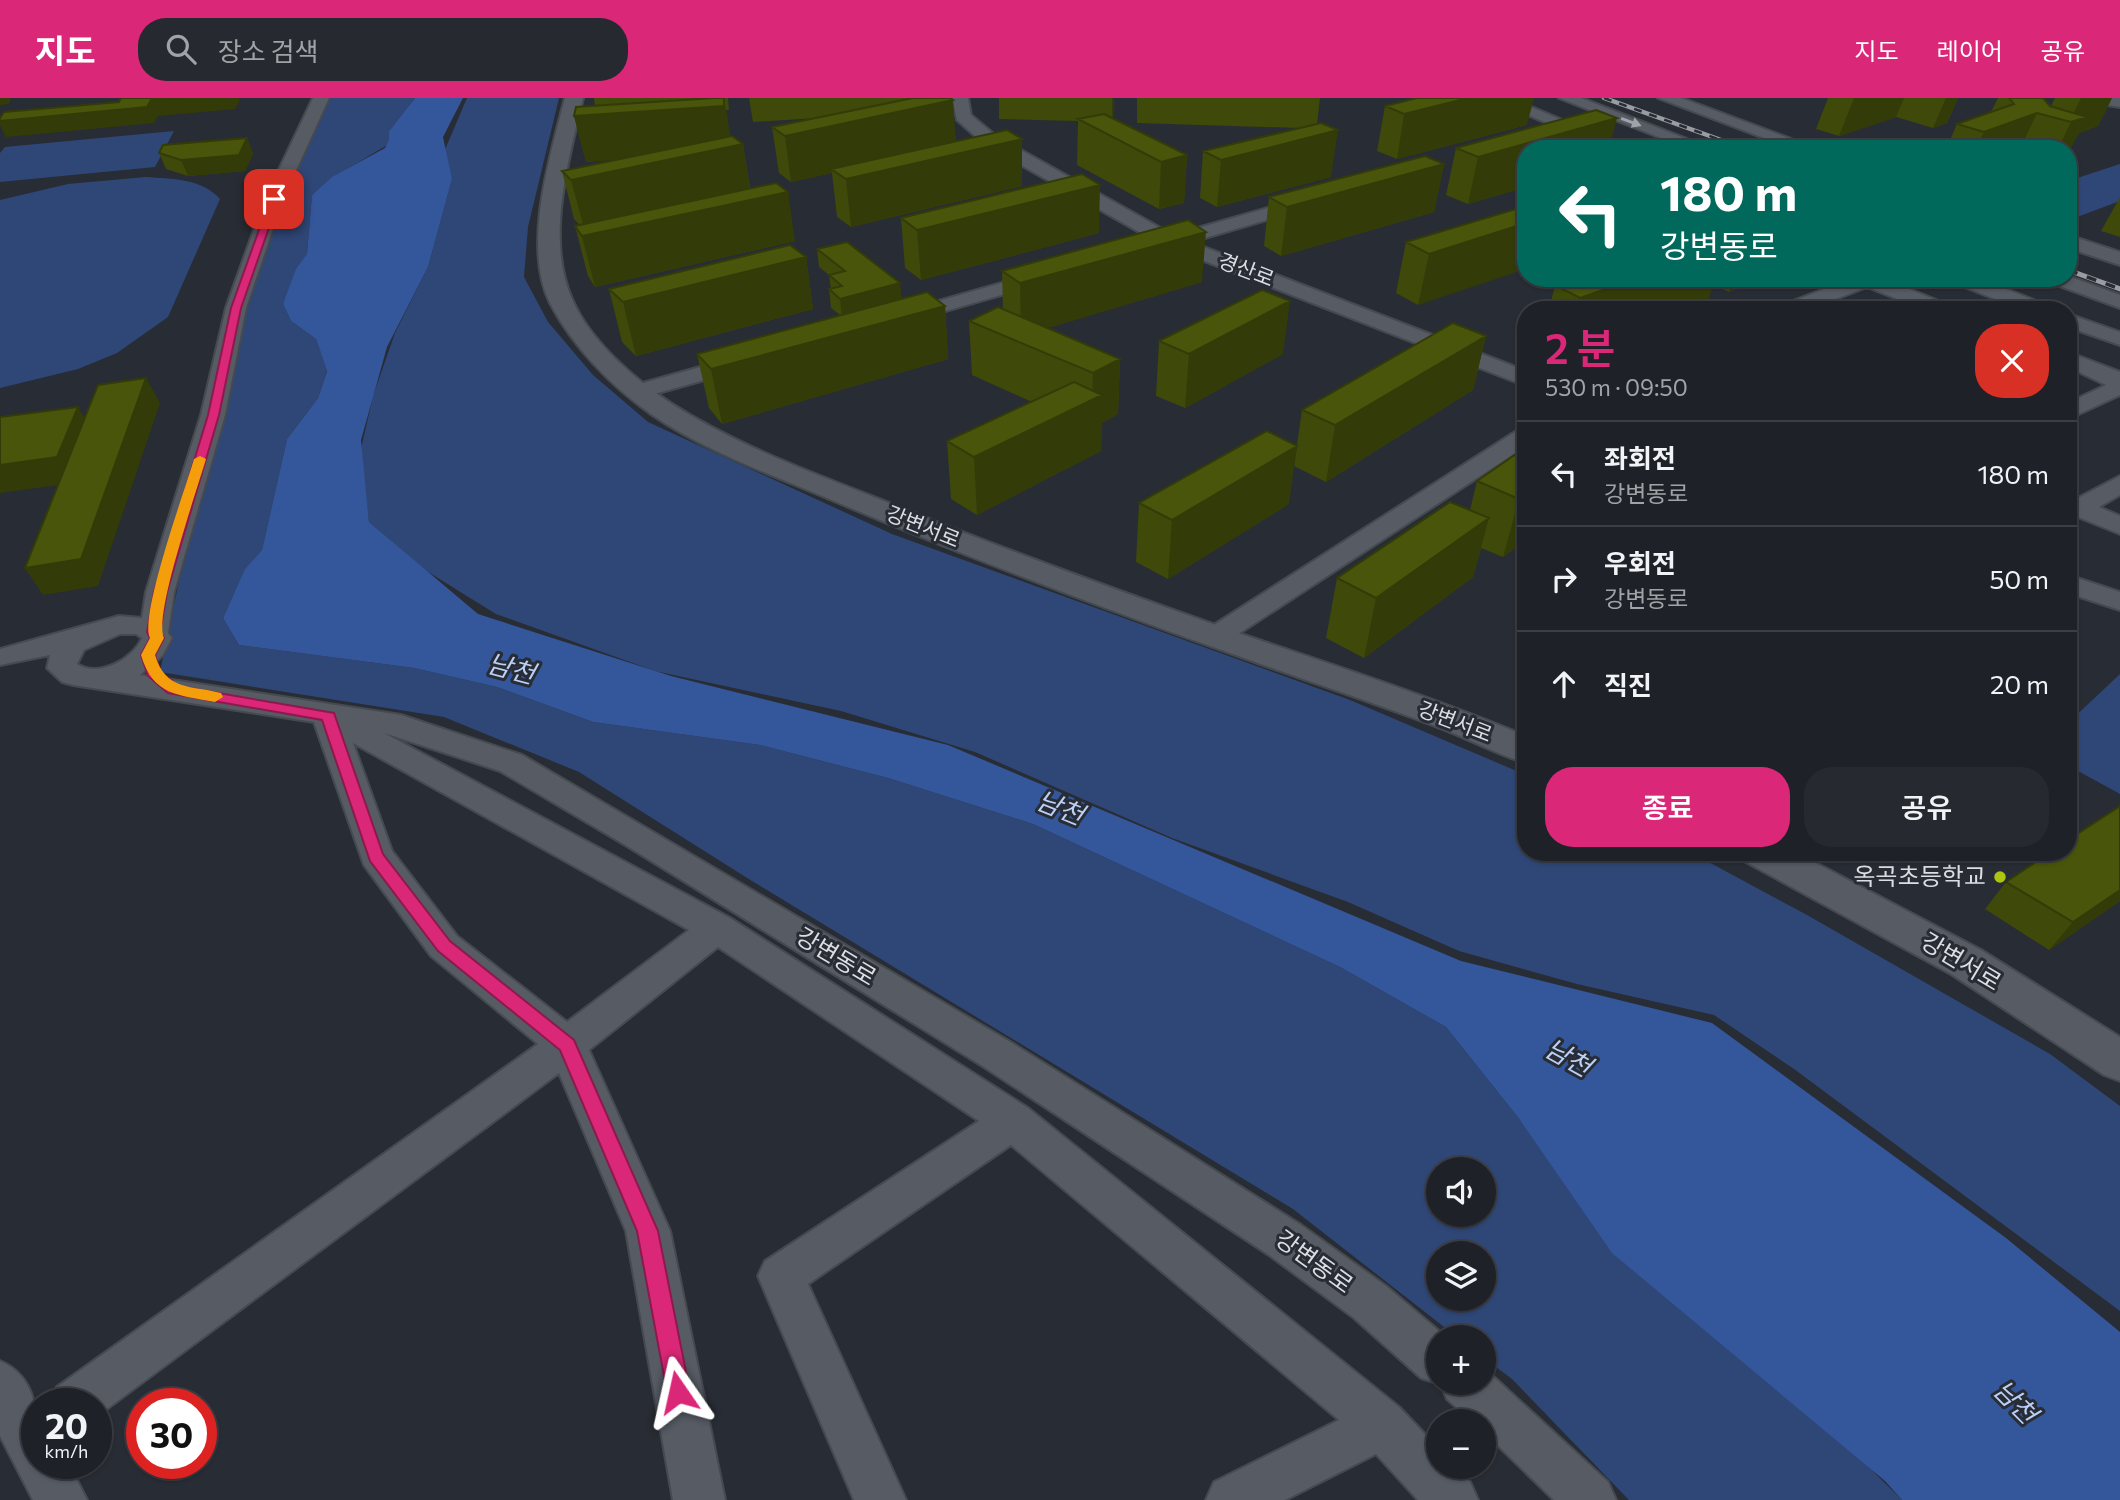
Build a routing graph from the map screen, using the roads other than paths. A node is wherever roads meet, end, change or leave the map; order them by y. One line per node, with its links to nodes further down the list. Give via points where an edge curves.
1 (321, 98): 42 (street, via 274,199 236,308 214,415)
2 (574, 98): 34 (street, 강변서로, via 548,257 554,284 587,342)
3 (960, 98): 15 (street, 경산로, via 963,117 990,140)
4 (1496, 98): 9 (street)
5 (1567, 98): 12 (street, one-way to 12)
6 (1666, 98): 13 (street)
7 (2096, 98): 8 (street)
8 (2120, 102)
9 (1571, 129): 10 (street); 11 (street)
10 (1545, 136)
11 (1600, 140)
12 (1680, 140)
13 (1785, 140)
14 (1331, 196): 15 (street)
15 (1172, 241): 17 (street); 33 (street, 경산로)
16 (2077, 243): 18 (street)
17 (1145, 248)
18 (2120, 259)
19 (1065, 271): 28 (street)
20 (2077, 286): 27 (street)
21 (1849, 287): 24 (street)
22 (1889, 287): 25 (street)
23 (1982, 287): 26 (street)
24 (1811, 301)
25 (1923, 301)
26 (2019, 301)
27 (2120, 302)
28 (880, 323)
29 (2077, 323): 30 (street)
30 (2120, 339)
31 (760, 357): 34 (street)
32 (2077, 362): 35 (street, via 2119,383)
33 (1517, 375)
34 (640, 391): 45 (street, 강변서로, via 675,418 833,489 959,542)
35 (2077, 408)
36 (1517, 441): 45 (street)
37 (2120, 484): 38 (street)
38 (2077, 504)
39 (2077, 506): 40 (street)
40 (2120, 526)
41 (2077, 586): 43 (street)
42 (160, 592): 44 (street, via 126,618); 46 (street)
43 (2120, 602)
44 (95, 633): 46 (street, 강변동로, via 134,625); 47 (street, 강변동로); 48 (street, via 61,660 62,668)
45 (1216, 636): 51 (street, 강변서로)
46 (151, 643): 48 (street, 강변동로, via 123,671); 49 (street, via 153,673)
47 (2, 657): 48 (street, 강변동로)
48 (80, 676): 49 (street, 강변동로)
49 (173, 690): 50 (street, 강변동로)
50 (328, 716): 53 (street); 54 (street, via 376,856 444,946); 57 (street, 강변동로, via 401,725 511,763 628,830 998,1055 1285,1240 1370,1302)
51 (1517, 746)
52 (1777, 861): 55 (street, 강변서로, via 1966,962)
53 (717, 928): 54 (street); 56 (street)
54 (567, 1045): 59 (street); 65 (street, via 648,1231)
55 (2120, 1061)
56 (1013, 1121): 61 (street); 66 (street, via 781,1276)
57 (1426, 1351)
58 (0, 1385): 62 (street)
59 (96, 1388)
60 (1479, 1395): 69 (street)
61 (1382, 1424): 67 (street); 68 (street)
62 (21, 1431)
63 (48, 1479): 64 (street)
64 (61, 1500)
65 (699, 1500)
66 (880, 1500)
67 (1232, 1500)
68 (1452, 1500)
69 (1590, 1500)

